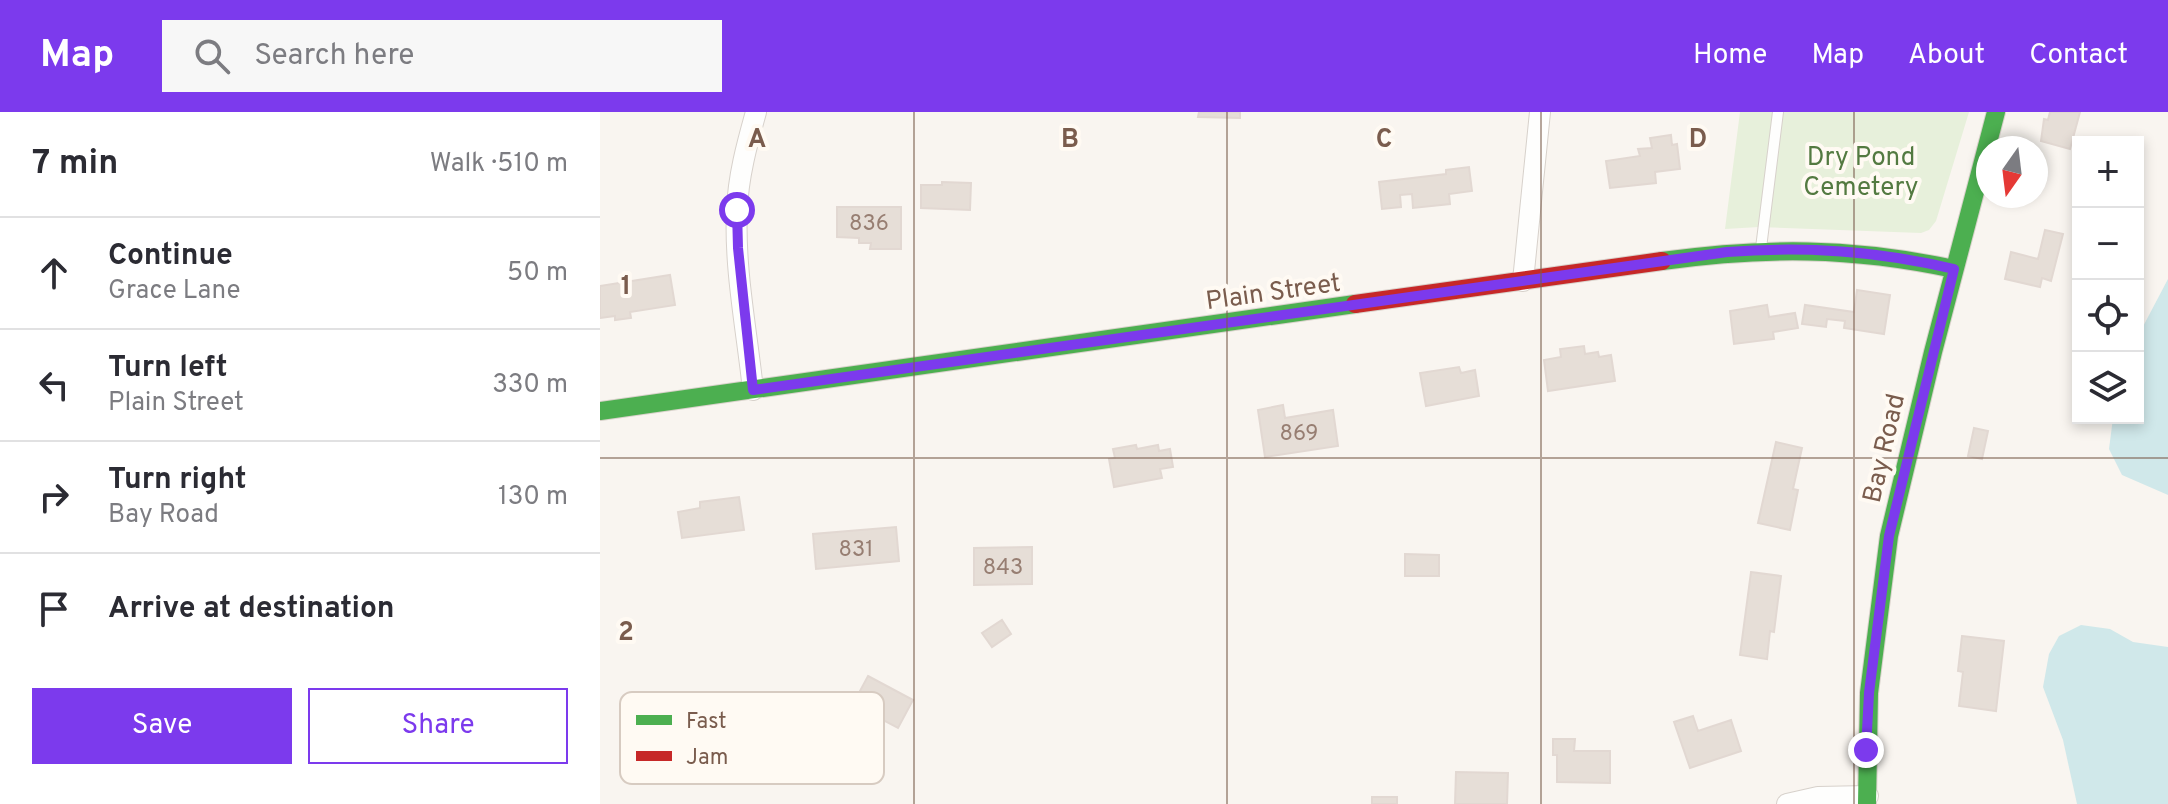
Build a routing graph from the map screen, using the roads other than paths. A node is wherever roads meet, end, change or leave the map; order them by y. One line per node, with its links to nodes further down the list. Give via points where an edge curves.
1 (756, 112): 8 (street, via 737,210)
2 (1540, 112): 7 (street)
3 (1778, 112): 5 (lane)
4 (1996, 112): 6 (street, Bay Road)
5 (1761, 250): 6 (street, Plain Street, via 1864,252); 7 (street, Plain Street)
6 (1954, 269): 10 (street, Bay Road, via 1889,536 1869,693)
7 (1523, 281): 8 (street, Plain Street)
8 (753, 390): 9 (street, Plain Street)
9 (600, 411)
10 (1868, 800): 11 (street, via 1818,797)
11 (1787, 804)

